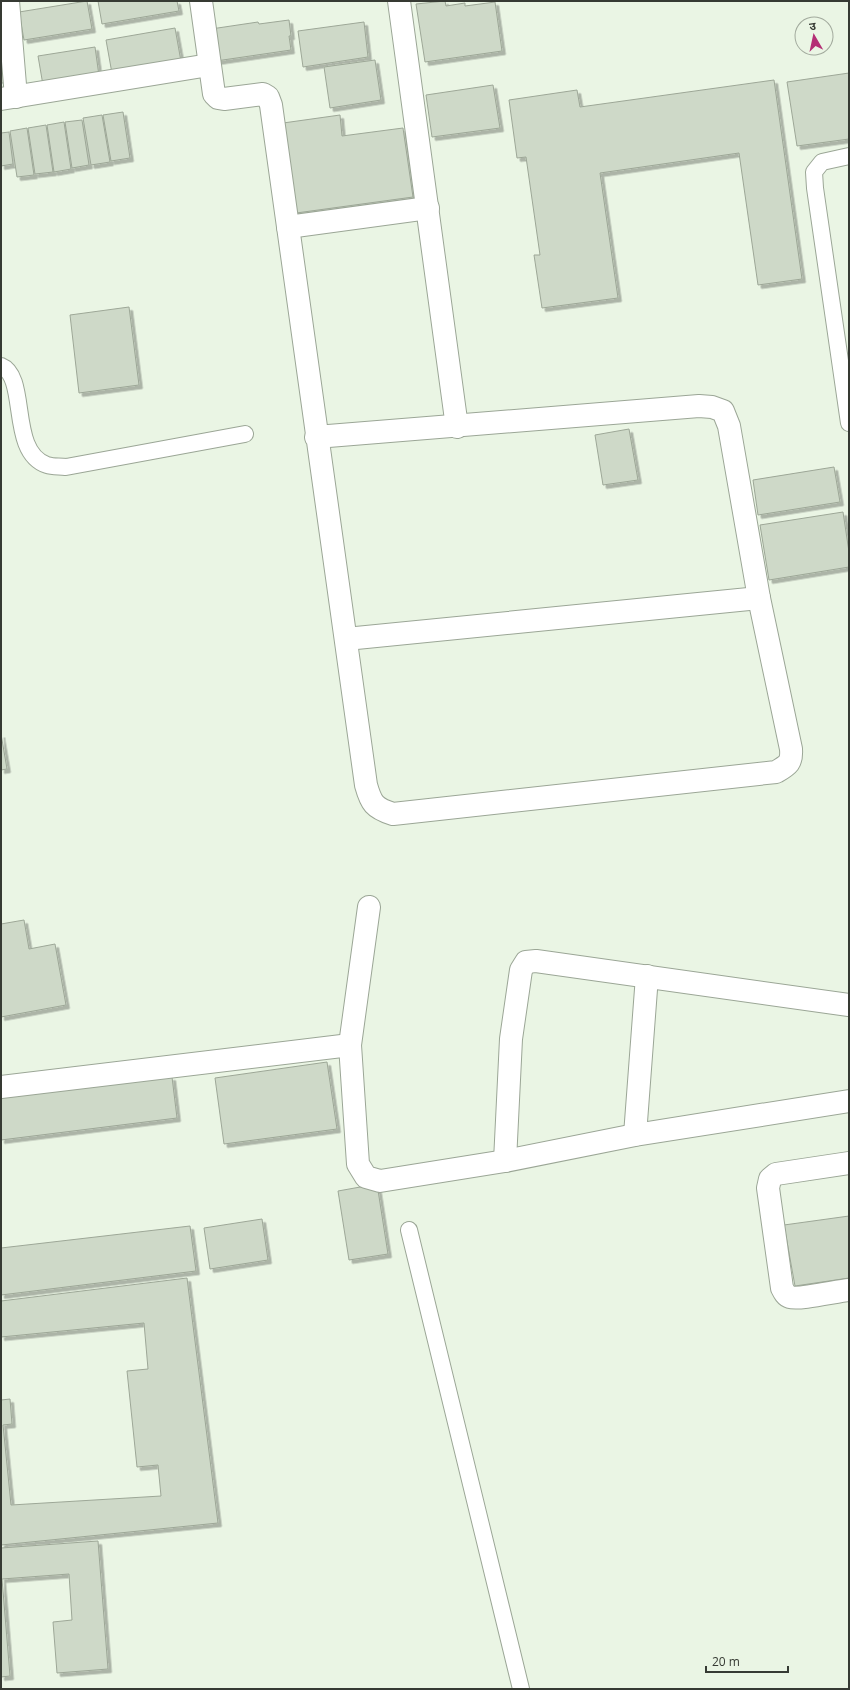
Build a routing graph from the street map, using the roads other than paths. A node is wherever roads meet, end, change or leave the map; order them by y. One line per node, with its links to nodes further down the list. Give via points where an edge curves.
1 (8, 1): 5 (street)
2 (201, 1): 4 (street)
3 (398, 1): 7 (street)
4 (209, 65): 5 (street); 8 (street, via 212,89 218,98 263,94 268,98)
5 (8, 98)
6 (849, 156): 10 (lane, via 822,162 814,172)
7 (428, 208): 8 (street); 11 (street)
8 (288, 227): 13 (street)
9 (1, 366): 12 (lane, via 14,381 26,445 35,459 48,466 66,466)
10 (849, 423)
11 (458, 427): 13 (street); 14 (street, via 699,406 723,411 729,426)
12 (245, 434)
13 (316, 437): 15 (street)
14 (759, 598): 15 (street); 15 (street, via 791,749 792,758 782,769 769,773 393,814 379,810 370,800)
15 (346, 639)
16 (369, 907): 19 (street)
17 (647, 976): 18 (street); 22 (street); 23 (street, via 536,961 526,962 521,970 511,1039)
18 (849, 1005)
19 (350, 1045): 20 (street); 23 (street, via 358,1164 366,1177 380,1181)
20 (1, 1087)
21 (849, 1101): 22 (street)
22 (635, 1135): 23 (street)
23 (505, 1160)
24 (849, 1164): 26 (street, via 776,1174 770,1179 768,1188 782,1288 786,1295 791,1298)
25 (409, 1230): 27 (lane)
26 (849, 1290)
27 (521, 1689)

